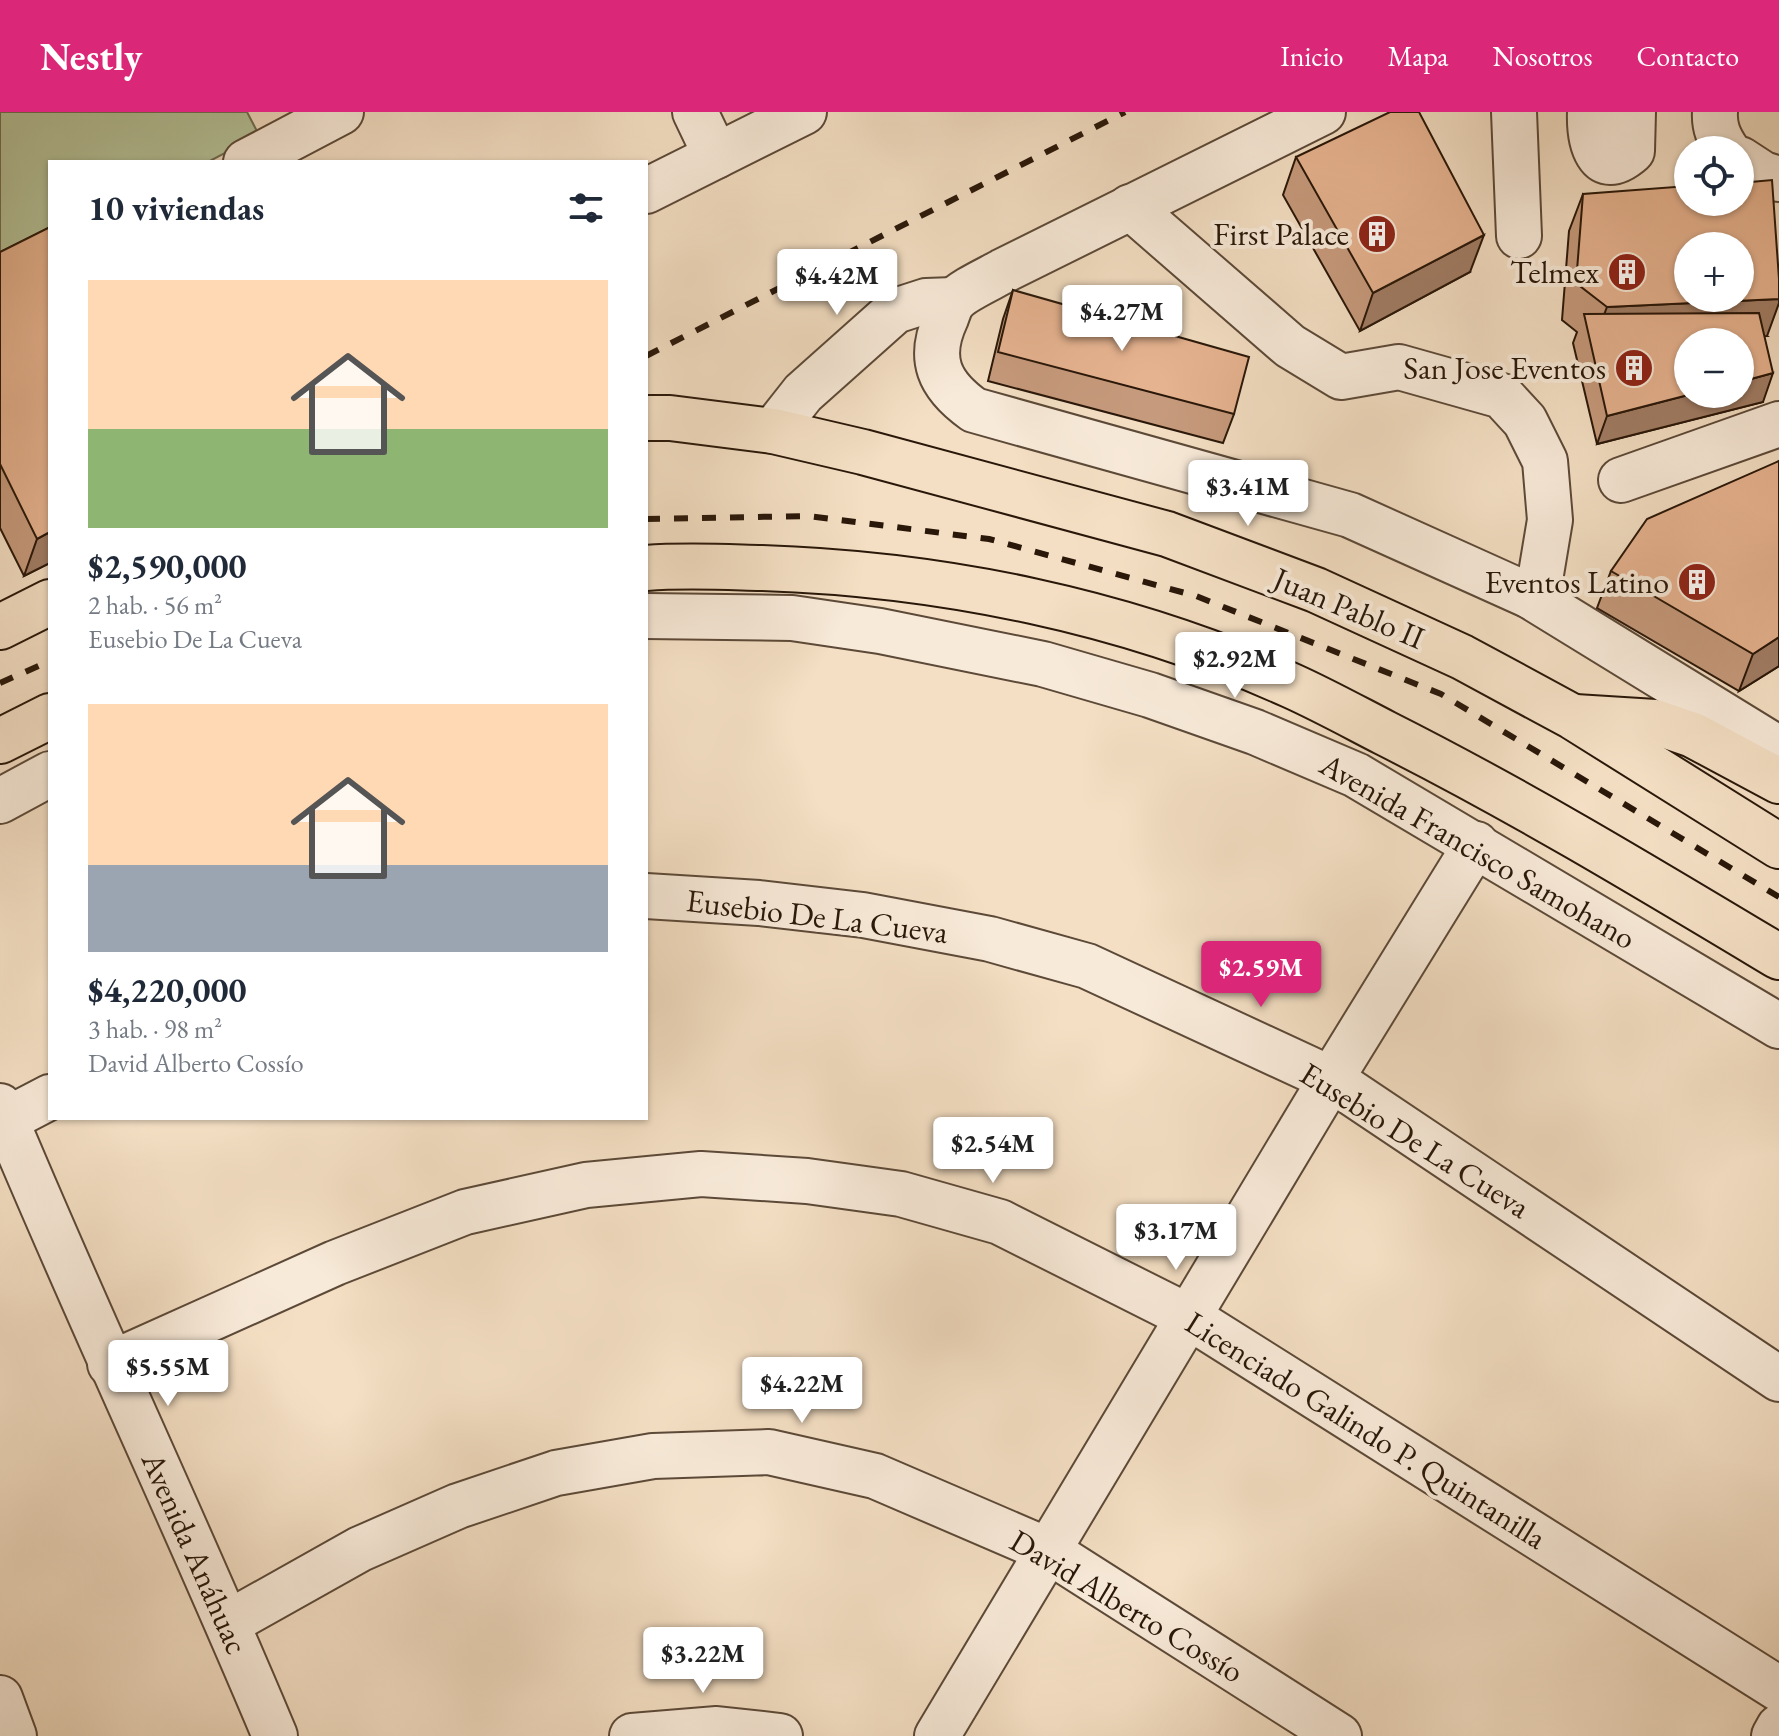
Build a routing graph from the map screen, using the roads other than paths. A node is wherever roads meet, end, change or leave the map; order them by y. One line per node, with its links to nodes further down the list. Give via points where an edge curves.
1 (695, 112): 10 (street)
2 (804, 112): 10 (street)
3 (1323, 112): 15 (street)
4 (1514, 112): 16 (street)
5 (1590, 112): 6 (street, via 1593,148 1609,162 1632,151)
6 (1633, 112)
7 (1715, 112): 9 (street)
8 (325, 115): 11 (street)
9 (1719, 136)
10 (716, 156): 14 (street)
11 (249, 160)
12 (1754, 168): 13 (street)
13 (1779, 179)
14 (648, 190)
15 (1130, 207): 17 (street); 23 (street, via 1290,346 1341,377 1399,367 1502,396 1525,421 1545,461 1550,520 1541,574)
16 (1519, 236)
17 (954, 300): 20 (street, via 926,301 895,311 803,393); 23 (street, via 936,351 943,381 974,410 1350,515)
18 (648, 418): 20 (main road, Juan Pablo II)
19 (1779, 424): 21 (street)
20 (773, 431): 28 (main road, Juan Pablo II, via 1167,534 1342,602 1462,657)
21 (1621, 480)
22 (648, 568): 36 (main road, via 835,571 982,590 1149,631 1291,685 1437,759 1575,834)
23 (1530, 596): 30 (street)
24 (48, 603): 26 (main road)
25 (648, 616): 33 (street, Avenida Francisco Samohano, via 792,618 1043,664 1269,738 1356,775)
26 (0, 627)
27 (48, 717): 29 (main road)
28 (1573, 717): 30 (main road, via 1655,722); 34 (main road, Juan Pablo II)
29 (0, 741)
30 (1778, 755)
31 (48, 775): 32 (street)
32 (0, 801)
33 (1476, 844): 37 (street, Avenida Francisco Samohano); 38 (street)
34 (1779, 846)
35 (648, 896): 38 (street, Eusebio De La Cueva, via 849,913 990,939 1087,966)
36 (1779, 957)
37 (1779, 1026)
38 (1331, 1079): 41 (street); 43 (street, Eusebio De La Cueva)
39 (48, 1098): 40 (street)
40 (3, 1113): 42 (street, Avenida Anáhuac)
41 (1189, 1317): 42 (street, Licenciado Galindo P. Quintanilla, via 1000,1222 901,1194 701,1174 586,1185 465,1212 335,1263); 44 (street); 46 (street, Licenciado Galindo P. Quintanilla)
42 (110, 1364): 45 (street, Avenida Anáhuac)
43 (1779, 1379)
44 (1047, 1550): 45 (street, David Alberto Cossío, via 875,1476 769,1452 653,1456 556,1473 458,1506 360,1549); 53 (street); 54 (street, David Alberto Cossío)
45 (228, 1623): 50 (street, Avenida Anáhuac)
46 (1779, 1689)
47 (0, 1698): 49 (street)
48 (1779, 1727): 55 (street)
49 (14, 1736)
50 (275, 1736)
51 (632, 1736): 52 (street, via 717,1729)
52 (780, 1736)
53 (937, 1736)
54 (1339, 1736)
55 (1774, 1736)

